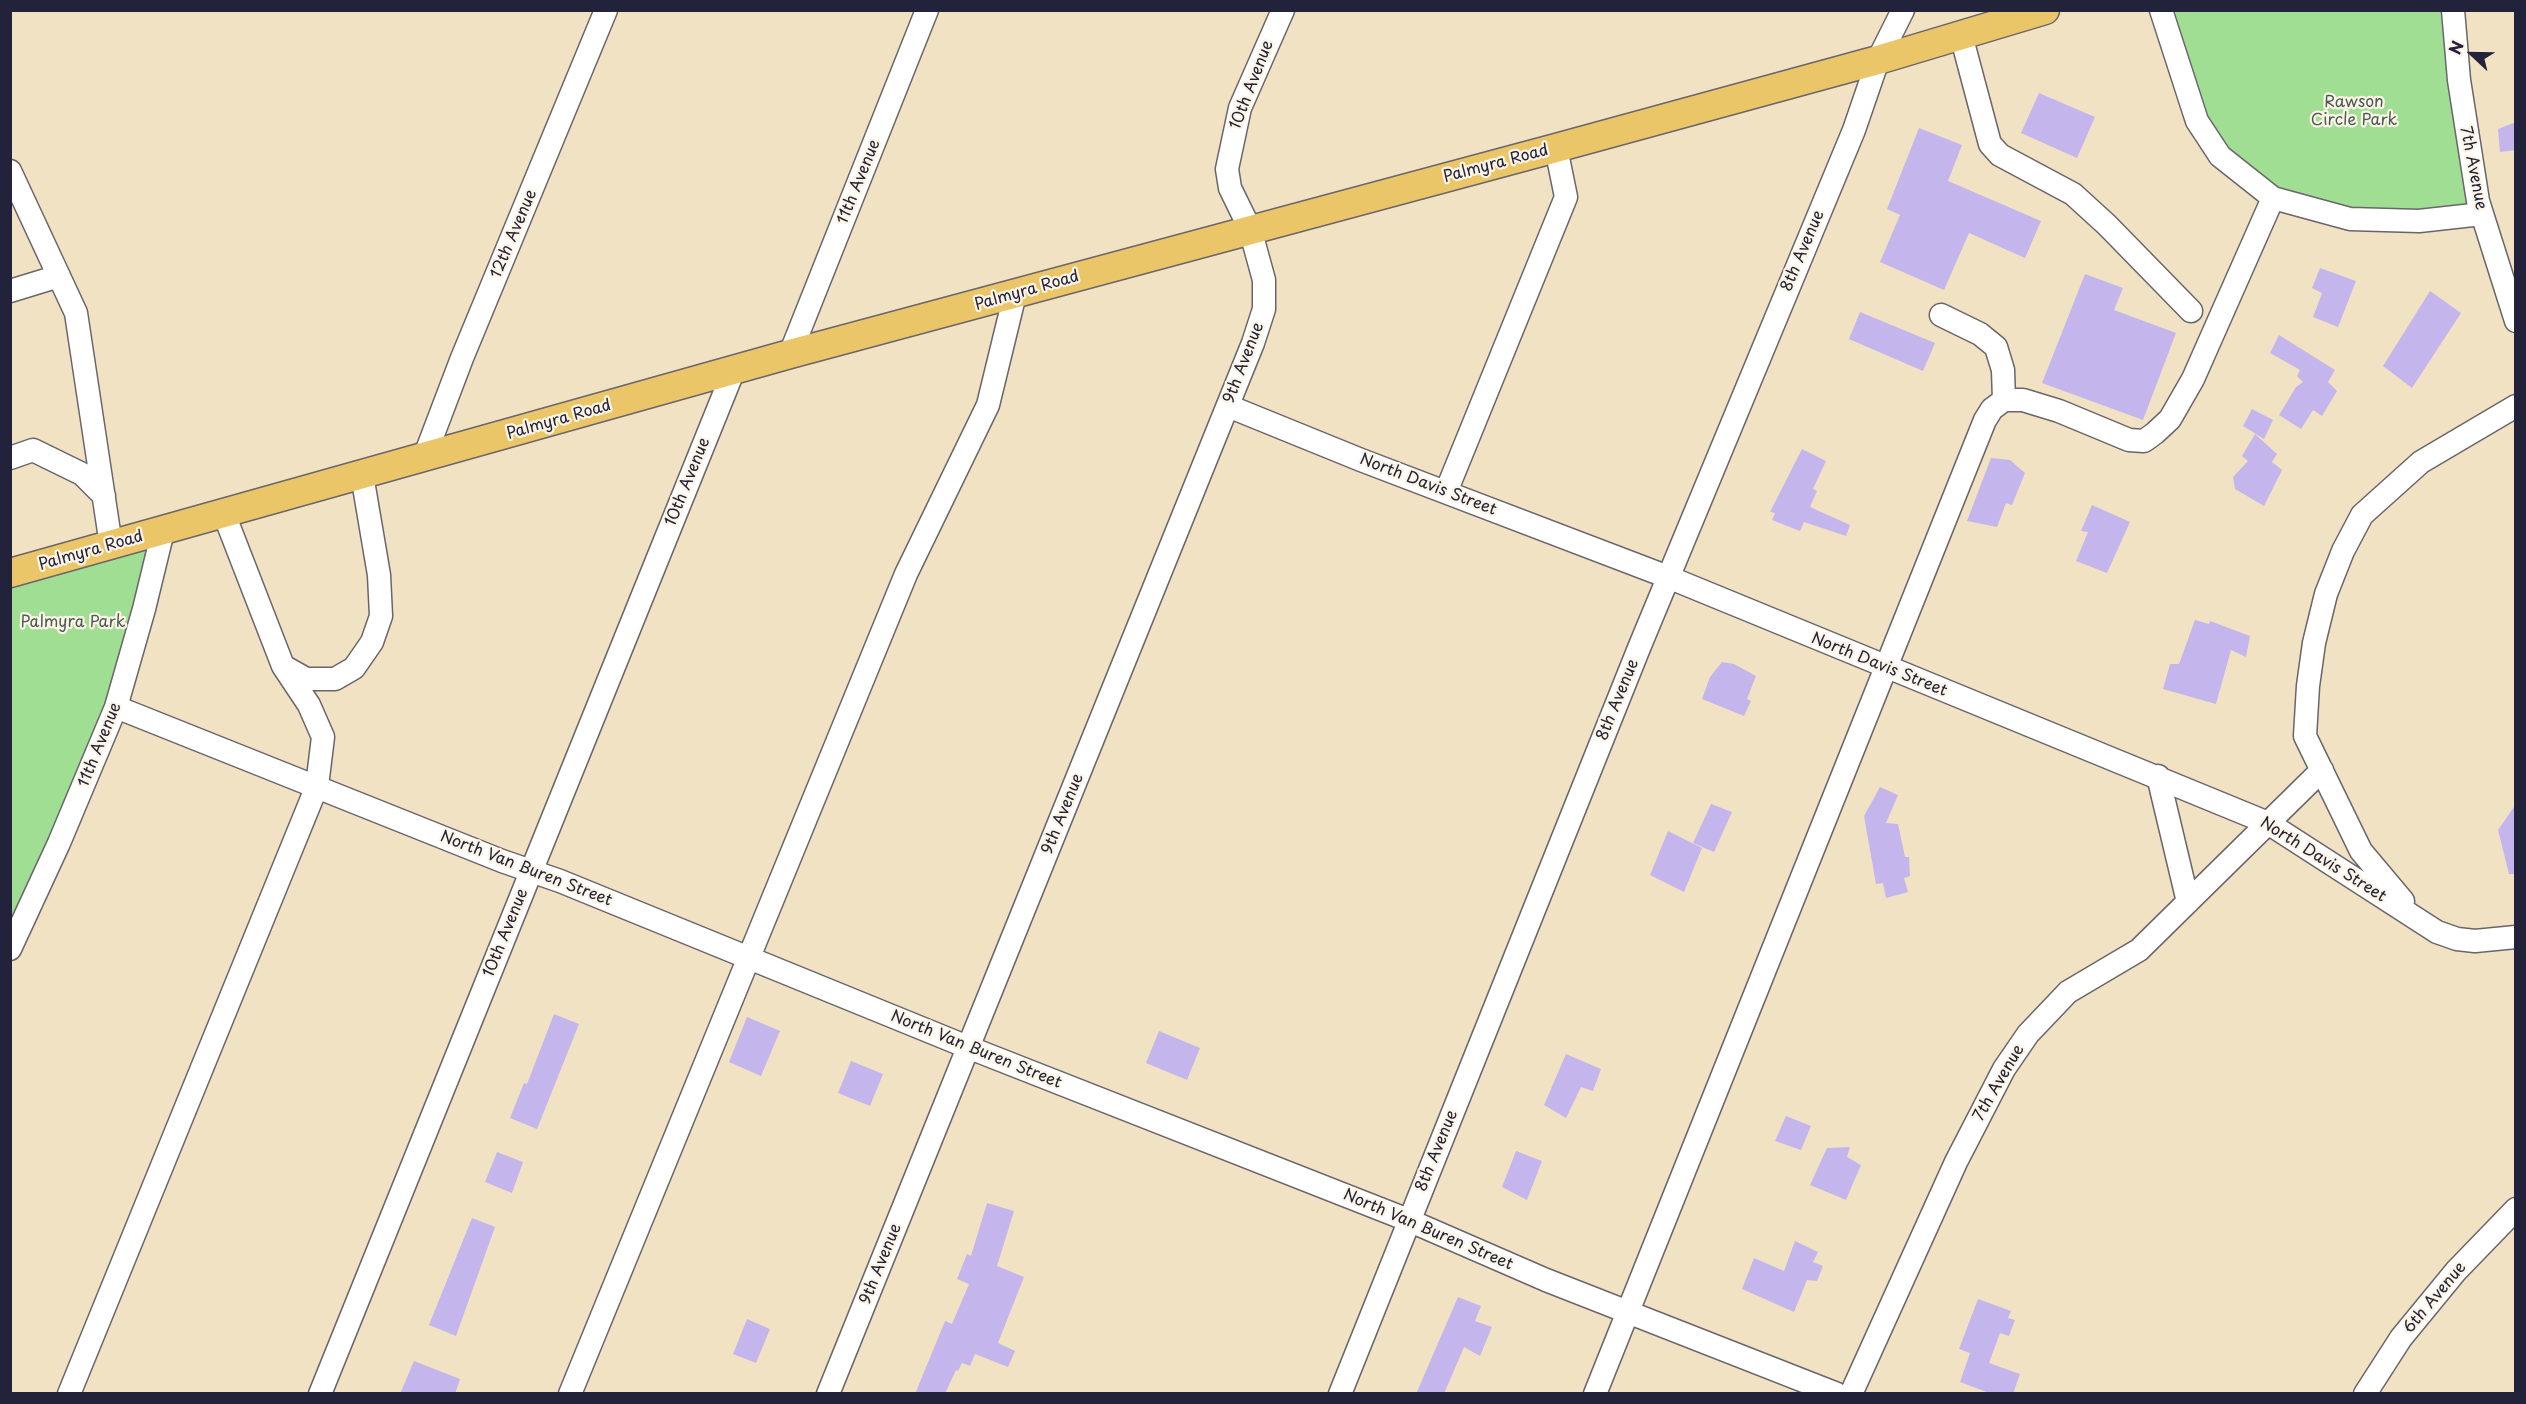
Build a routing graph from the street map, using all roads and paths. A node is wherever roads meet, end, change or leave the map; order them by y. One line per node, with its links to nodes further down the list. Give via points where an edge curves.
1 (606, 10): 27 (street, 12th Avenue)
2 (927, 10): 21 (street, 11th Avenue)
3 (1283, 10): 14 (street, 10th Avenue, via 1240,108 1227,169 1230,188)
4 (1903, 10): 9 (street, 8th Avenue)
5 (2044, 10): 8 (main road, Palmyra Road)
6 (2161, 10): 12 (street, via 2197,121 2220,156)
7 (2453, 10): 13 (street, 7th Avenue, via 2466,134)
8 (1961, 35): 9 (main road, Palmyra Road); 18 (street, via 1990,144 2000,155 2073,194)
9 (1878, 60): 10 (main road, Palmyra Road); 35 (street, 8th Avenue, via 1854,130)
10 (1556, 148): 14 (main road, Palmyra Road); 29 (street, via 1566,196)
11 (10, 171): 15 (street)
12 (2272, 198): 13 (street, via 2350,219 2419,221); 23 (street, via 2193,379 2170,419 2155,433 2144,441 2129,440 2059,411 2023,400)
13 (2482, 214): 20 (street, 7th Avenue)
14 (1250, 229): 17 (main road, Palmyra Road); 24 (street, 9th Avenue, via 1264,280 1264,309)
15 (59, 276): 16 (street); 30 (street, via 76,313)
16 (10, 291)
17 (1015, 294): 21 (main road, Palmyra Road); 48 (street, via 988,405 906,574)
18 (2191, 311)
19 (1941, 315): 23 (street, via 1980,334 1996,347 2003,370)
20 (2516, 321)
21 (790, 354): 22 (main road, Palmyra Road)
22 (733, 372): 27 (main road, Palmyra Road); 43 (street, 10th Avenue)
23 (2004, 400): 37 (street, via 1985,420)
24 (1228, 405): 29 (street, North Davis Street); 49 (street, 9th Avenue)
25 (2516, 406): 39 (street, via 2421,462 2362,515 2326,594 2314,643 2306,736)
26 (10, 458): 30 (street, via 33,450 82,474)
27 (424, 458): 28 (main road, Palmyra Road)
28 (362, 476): 31 (main road, Palmyra Road); 36 (street, via 380,575 381,616 372,642 354,668 335,679 306,679)
29 (1446, 492): 35 (street, North Davis Street)
30 (104, 496): 33 (street)
31 (224, 514): 32 (main road, Palmyra Road); 36 (street)
32 (162, 531): 33 (main road, Palmyra Road); 38 (street, 11th Avenue)
33 (111, 545): 34 (main road, Palmyra Road)
34 (10, 573)
35 (1668, 577): 37 (street, North Davis Street); 51 (street, 8th Avenue)
36 (283, 666): 41 (street, via 309,705 323,737)
37 (1888, 668): 40 (street, North Davis Street); 52 (street)
38 (116, 707): 41 (street, North Van Buren Street); 47 (street, 11th Avenue)
39 (2322, 770): 42 (street, 7th Avenue); 45 (street, via 2361,851)
40 (2158, 776): 42 (street, North Davis Street); 44 (street)
41 (317, 786): 43 (street, North Van Buren Street); 53 (street)
42 (2268, 823): 44 (street, 7th Avenue); 45 (street, North Davis Street)
43 (530, 871): 48 (street, North Van Buren Street); 54 (street, 10th Avenue)
44 (2188, 902): 60 (street, 7th Avenue, via 2139,950 2054,1004 2004,1069 1956,1162)
45 (2419, 920): 46 (street, North Davis Street, via 2457,939)
46 (2516, 937)
47 (10, 949)
48 (747, 958): 49 (street, North Van Buren Street); 55 (street)
49 (969, 1048): 51 (street, North Van Buren Street); 56 (street, 9th Avenue)
50 (2516, 1209): 61 (street, 6th Avenue, via 2394,1347)
51 (1408, 1220): 52 (street, North Van Buren Street); 57 (street, 8th Avenue)
52 (1629, 1312): 58 (street); 59 (street, North Van Buren Street)
53 (69, 1394)
54 (320, 1394)
55 (570, 1394)
56 (828, 1394)
57 (1340, 1394)
58 (1595, 1394)
59 (1837, 1394)
60 (1851, 1394)
61 (2365, 1394)

